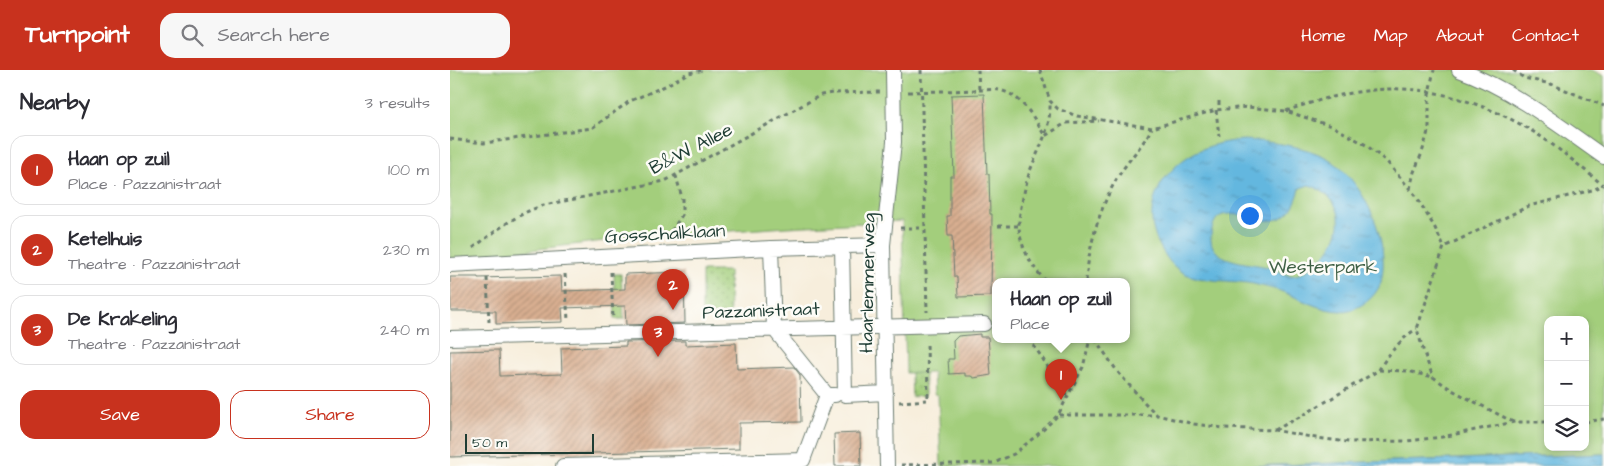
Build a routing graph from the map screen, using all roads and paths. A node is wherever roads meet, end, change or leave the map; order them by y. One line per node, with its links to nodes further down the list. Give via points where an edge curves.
1 (704, 70): 23 (path, via 688,73 630,101 592,128 484,144)
2 (893, 70): 12 (street, Haarlemmerweg)
3 (920, 70): 11 (path)
4 (978, 70): 10 (path)
5 (1040, 70): 14 (path)
6 (1434, 70): 13 (path)
7 (1459, 70): 9 (street)
8 (1513, 70): 16 (path, via 1524,78 1551,84)
9 (1479, 73): 24 (street)
10 (979, 90): 11 (path, B&W Allee); 21 (path, B&W Allee, via 1000,90 1014,97 1025,106)
11 (921, 91): 12 (path, B&W Allee); 31 (path)
12 (893, 92): 25 (path, B&W Allee, via 822,95); 30 (street, Haarlemmerweg, via 894,142)
13 (1429, 93): 18 (path, via 1391,89 1352,93); 26 (path, via 1474,104 1513,121 1538,135); 27 (path, via 1430,128)
14 (1050, 101): 19 (path, via 1058,109); 21 (path, via 1050,119)
15 (1219, 101): 17 (path)
16 (1604, 106)
17 (1217, 110): 18 (path); 20 (path); 22 (path)
18 (1286, 111): 27 (path, via 1334,128 1366,145 1387,162)
19 (1102, 121): 20 (path); 21 (path, via 1066,124)
20 (1152, 128): 42 (path, via 1123,169 1103,206)
21 (1045, 136): 29 (path, via 1030,173)
22 (1219, 136)
23 (450, 139)
24 (1604, 157)
25 (676, 176): 36 (path, via 682,198 682,215 672,230); 40 (path, B&W Allee, via 648,186 527,211)
26 (1604, 185): 34 (path, via 1529,206)
27 (1410, 189): 34 (path)
28 (998, 226): 29 (path)
29 (1018, 226): 41 (path, via 1027,254)
30 (885, 228): 31 (path); 32 (street, Haarlemmerweg)
31 (924, 228): 45 (path)
32 (883, 245): 33 (street, Gosschalklaan); 44 (street, Haarlemmerweg)
33 (842, 246): 35 (street, Gosschalklaan); 46 (street)
34 (1444, 247): 47 (path)
35 (771, 248): 36 (street, Gosschalklaan); 48 (street)
36 (674, 253): 37 (street, Gosschalklaan)
37 (610, 256): 38 (street, Gosschalklaan); 49 (path)
38 (564, 258): 39 (street, Gosschalklaan); 50 (path)
39 (487, 262): 40 (street, Gosschalklaan); 51 (path)
40 (450, 264)
41 (1043, 278)
42 (1086, 278)
43 (984, 324): 45 (street, Pazzanistraat)
44 (884, 325): 45 (street, Pazzanistraat); 46 (street, Pazzanistraat); 60 (street, Haarlemmerweg)
45 (927, 325): 60 (path, via 928,400)
46 (844, 328): 48 (street, Pazzanistraat); 58 (street)
47 (1417, 328): 56 (path); 57 (path)
48 (774, 329): 49 (street, Pazzanistraat); 59 (street)
49 (613, 334): 50 (street, Pazzanistraat)
50 (568, 335): 51 (street, Pazzanistraat)
51 (489, 337): 52 (street, Pazzanistraat)
52 (450, 338)
53 (1031, 343): 61 (path)
54 (1089, 343): 61 (path, via 1083,368)
55 (1098, 343): 63 (path, via 1117,371)
56 (1379, 370): 57 (path, via 1407,371); 68 (path)
57 (1433, 377): 66 (path)
58 (845, 395): 59 (street); 60 (street)
59 (827, 396): 69 (street, via 803,460)
60 (886, 398): 70 (street, Haarlemmerweg)
61 (1068, 398): 62 (path)
62 (1058, 415): 63 (path); 70 (path, via 1014,454 994,463)
63 (1157, 415): 68 (path, via 1194,424)
64 (1604, 419): 65 (path)
65 (1589, 421)
66 (1514, 422): 67 (path); 68 (path, via 1407,441 1349,442)
67 (1544, 422)
68 (1274, 430)
69 (563, 466)
70 (887, 466)

